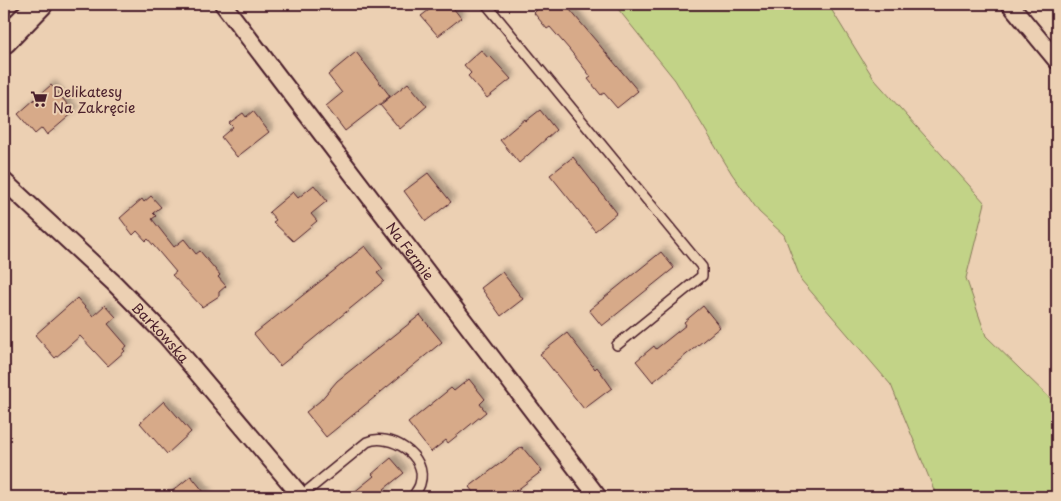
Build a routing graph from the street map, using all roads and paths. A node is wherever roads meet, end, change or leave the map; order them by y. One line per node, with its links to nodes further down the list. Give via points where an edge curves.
1 (40, 4): 5 (street)
2 (223, 4): 12 (street, Na Fermie)
3 (486, 4): 9 (lane, via 702,267 702,276)
4 (1010, 4): 7 (street)
5 (13, 26): 6 (street)
6 (4, 41)
7 (1057, 61)
8 (4, 181): 10 (street, Barkowska, via 167,337)
9 (617, 346)
10 (302, 497): 11 (lane, via 375,438 403,446 414,458 419,466 421,483)
11 (413, 497)
12 (598, 497)

